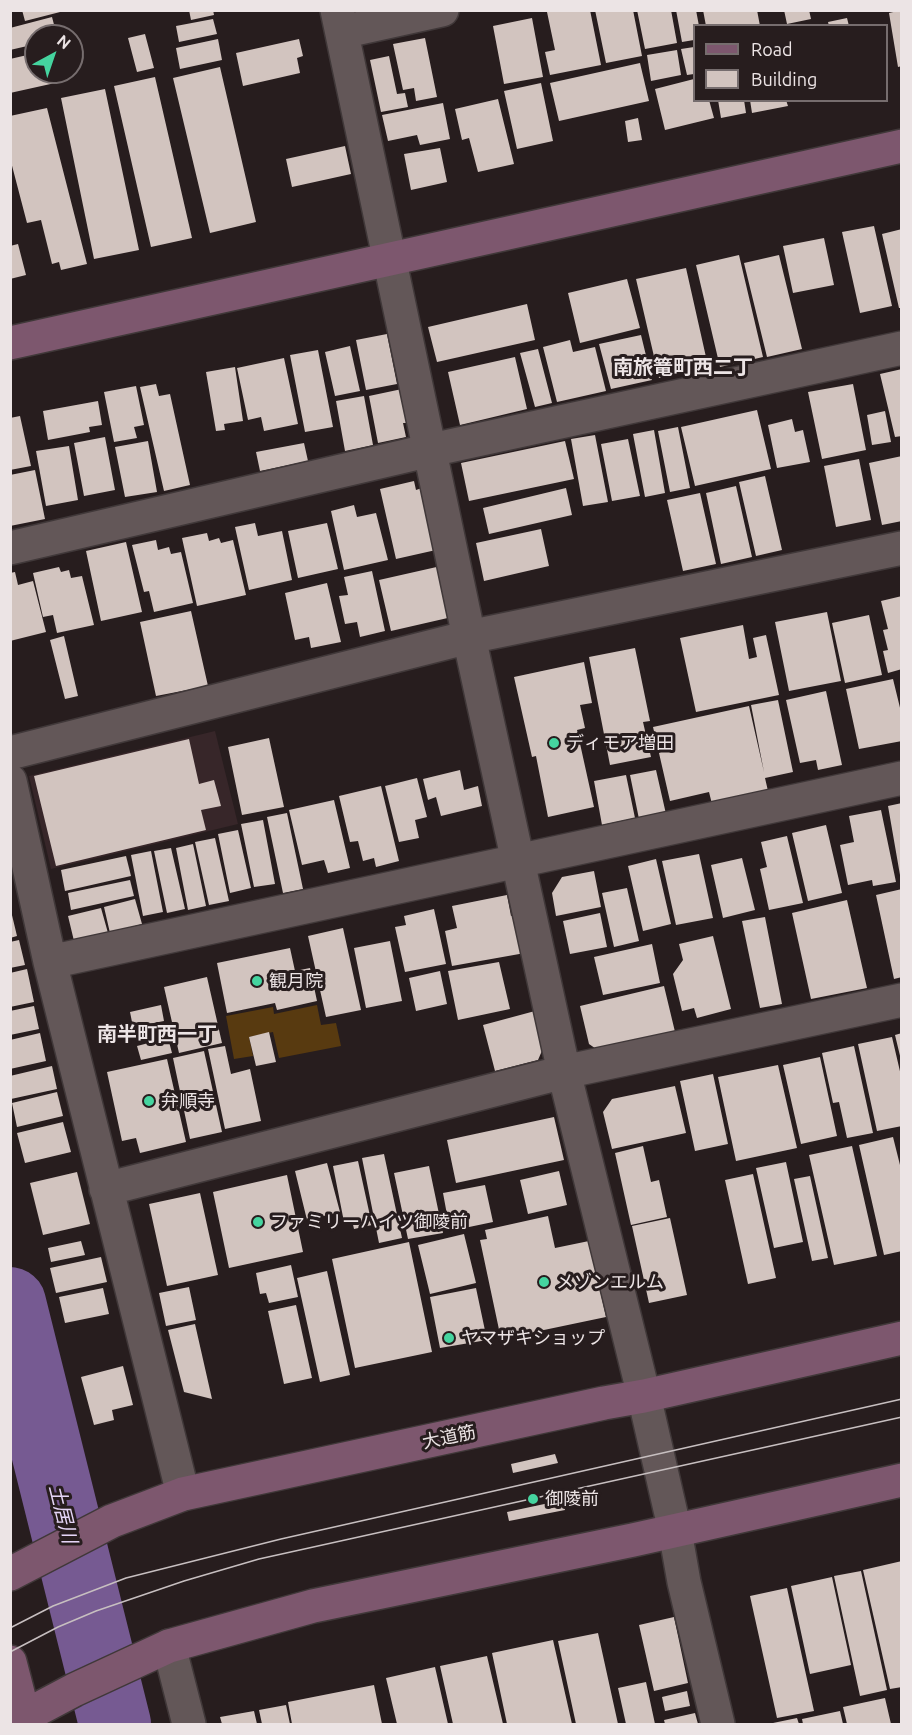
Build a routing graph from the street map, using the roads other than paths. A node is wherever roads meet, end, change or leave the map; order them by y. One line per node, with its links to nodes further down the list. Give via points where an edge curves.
1 (442, 10): 2 (street)
2 (340, 21): 4 (street)
3 (902, 146): 4 (main road)
4 (391, 259): 5 (main road); 7 (street)
5 (10, 343)
6 (902, 348): 7 (street)
7 (430, 450): 8 (street); 10 (street)
8 (10, 548)
9 (902, 548): 10 (street)
10 (470, 637): 11 (street); 14 (street)
11 (10, 753)
12 (902, 778): 14 (street)
13 (10, 781): 15 (street)
14 (518, 862): 15 (street); 17 (street)
15 (50, 962): 18 (street)
16 (902, 1000): 17 (street)
17 (564, 1072): 18 (street); 20 (street)
18 (106, 1189): 22 (street)
19 (902, 1338): 20 (main road, 大道筋)
20 (644, 1396): 22 (main road, 大道筋); 23 (street)
21 (902, 1480): 23 (main road)
22 (183, 1494): 24 (main road, 大道筋, via 112,1521)
23 (675, 1531): 25 (main road, via 313,1606); 29 (street)
24 (10, 1574)
25 (158, 1652): 27 (main road, via 74,1690); 28 (street)
26 (10, 1662): 27 (main road)
27 (20, 1722)
28 (189, 1725)
29 (718, 1725)

